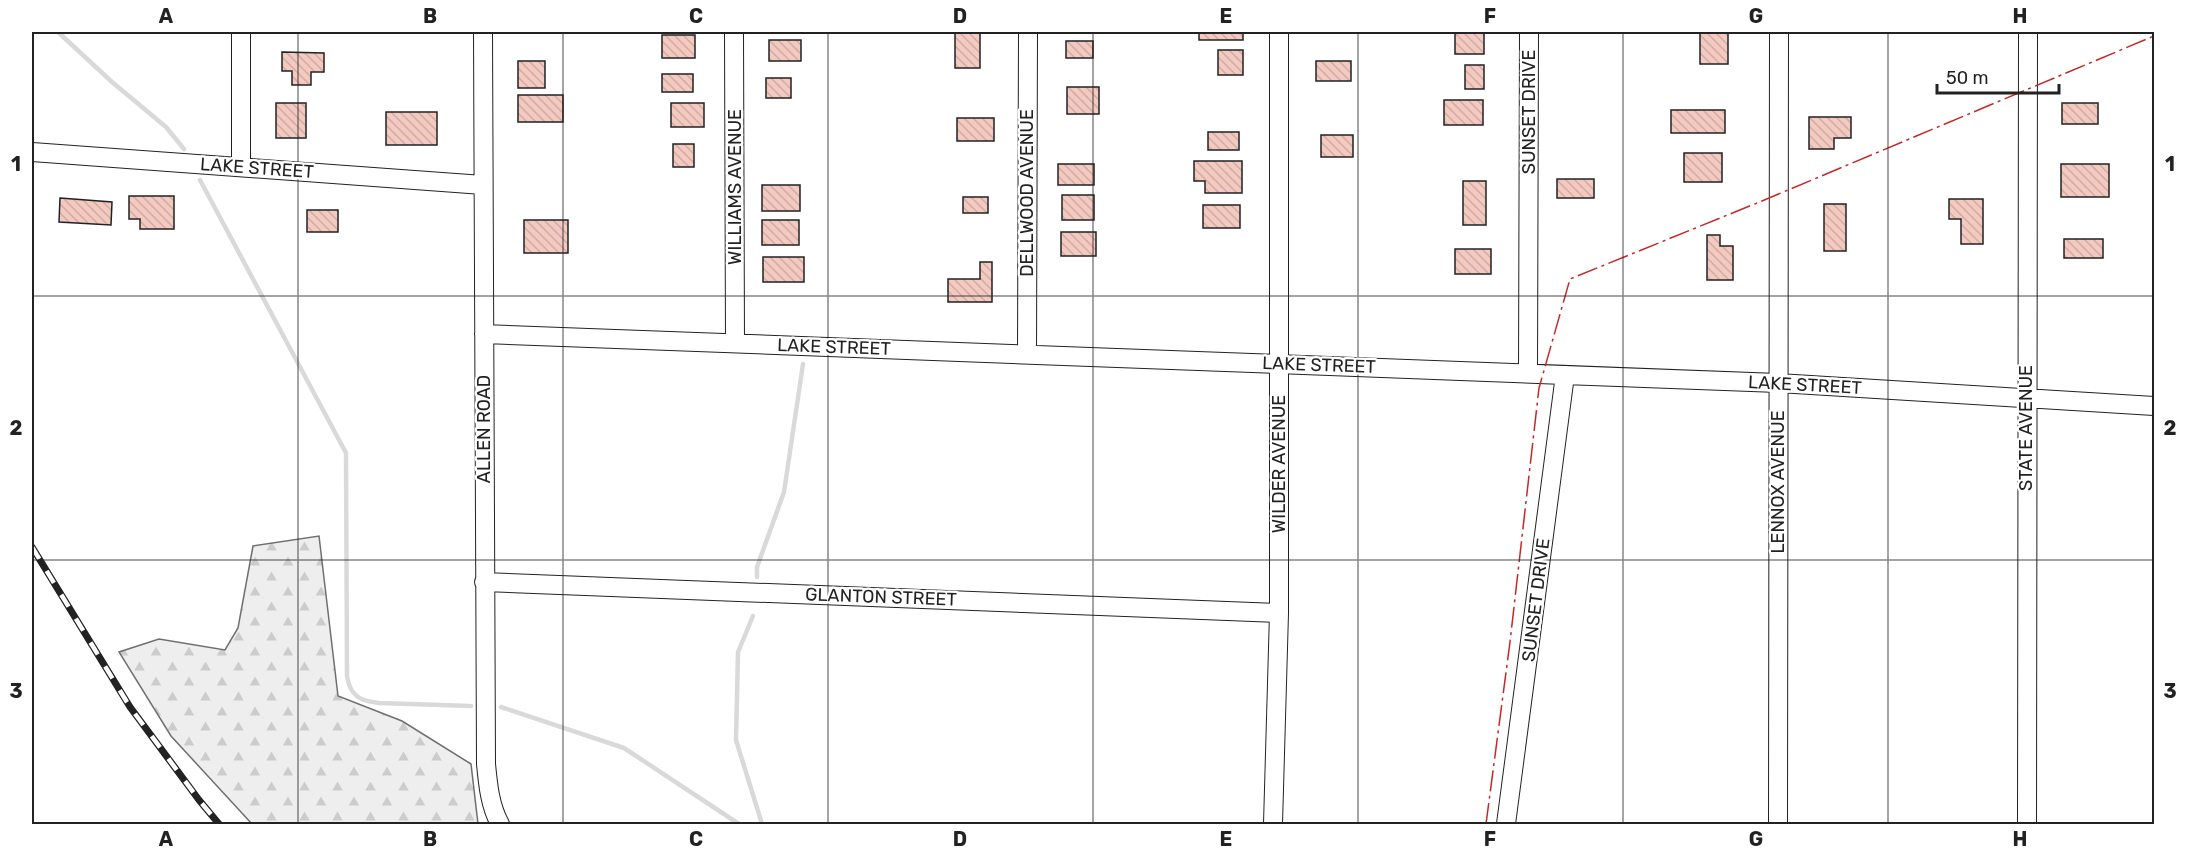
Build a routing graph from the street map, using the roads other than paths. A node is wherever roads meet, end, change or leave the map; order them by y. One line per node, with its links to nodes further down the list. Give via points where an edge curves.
1 (241, 32): 10 (street)
2 (483, 32): 11 (street, ALLEN ROAD)
3 (734, 32): 13 (street, WILLIAMS AVENUE)
4 (1028, 32): 14 (street, DELLWOOD AVENUE)
5 (1279, 32): 15 (street, WILDER AVENUE)
6 (1529, 32): 16 (street, SUNSET DRIVE)
7 (1779, 32): 18 (street, LENNOX AVENUE)
8 (2028, 32): 19 (street, STATE AVENUE)
9 (32, 152): 10 (street, LAKE STREET)
10 (242, 167): 11 (street, LAKE STREET)
11 (483, 185): 12 (street, ALLEN ROAD)
12 (484, 334): 13 (street, LAKE STREET); 21 (street, ALLEN ROAD)
13 (735, 343): 14 (street, LAKE STREET)
14 (1027, 354): 15 (street, LAKE STREET)
15 (1279, 363): 16 (street, LAKE STREET); 22 (street, WILDER AVENUE)
16 (1528, 373): 17 (street, LAKE STREET)
17 (1565, 375): 18 (street, LAKE STREET); 25 (street, SUNSET DRIVE)
18 (1778, 383): 19 (street, LAKE STREET); 26 (street, LENNOX AVENUE)
19 (2026, 399): 20 (street, LAKE STREET); 27 (street, STATE AVENUE)
20 (2154, 408)
21 (484, 582): 22 (street, GLANTON STREET); 23 (street, ALLEN ROAD, via 486,764 488,790)
22 (1279, 613): 24 (street, WILDER AVENUE)
23 (500, 825)
24 (1273, 825)
25 (1506, 825)
26 (1778, 825)
27 (2027, 825)

